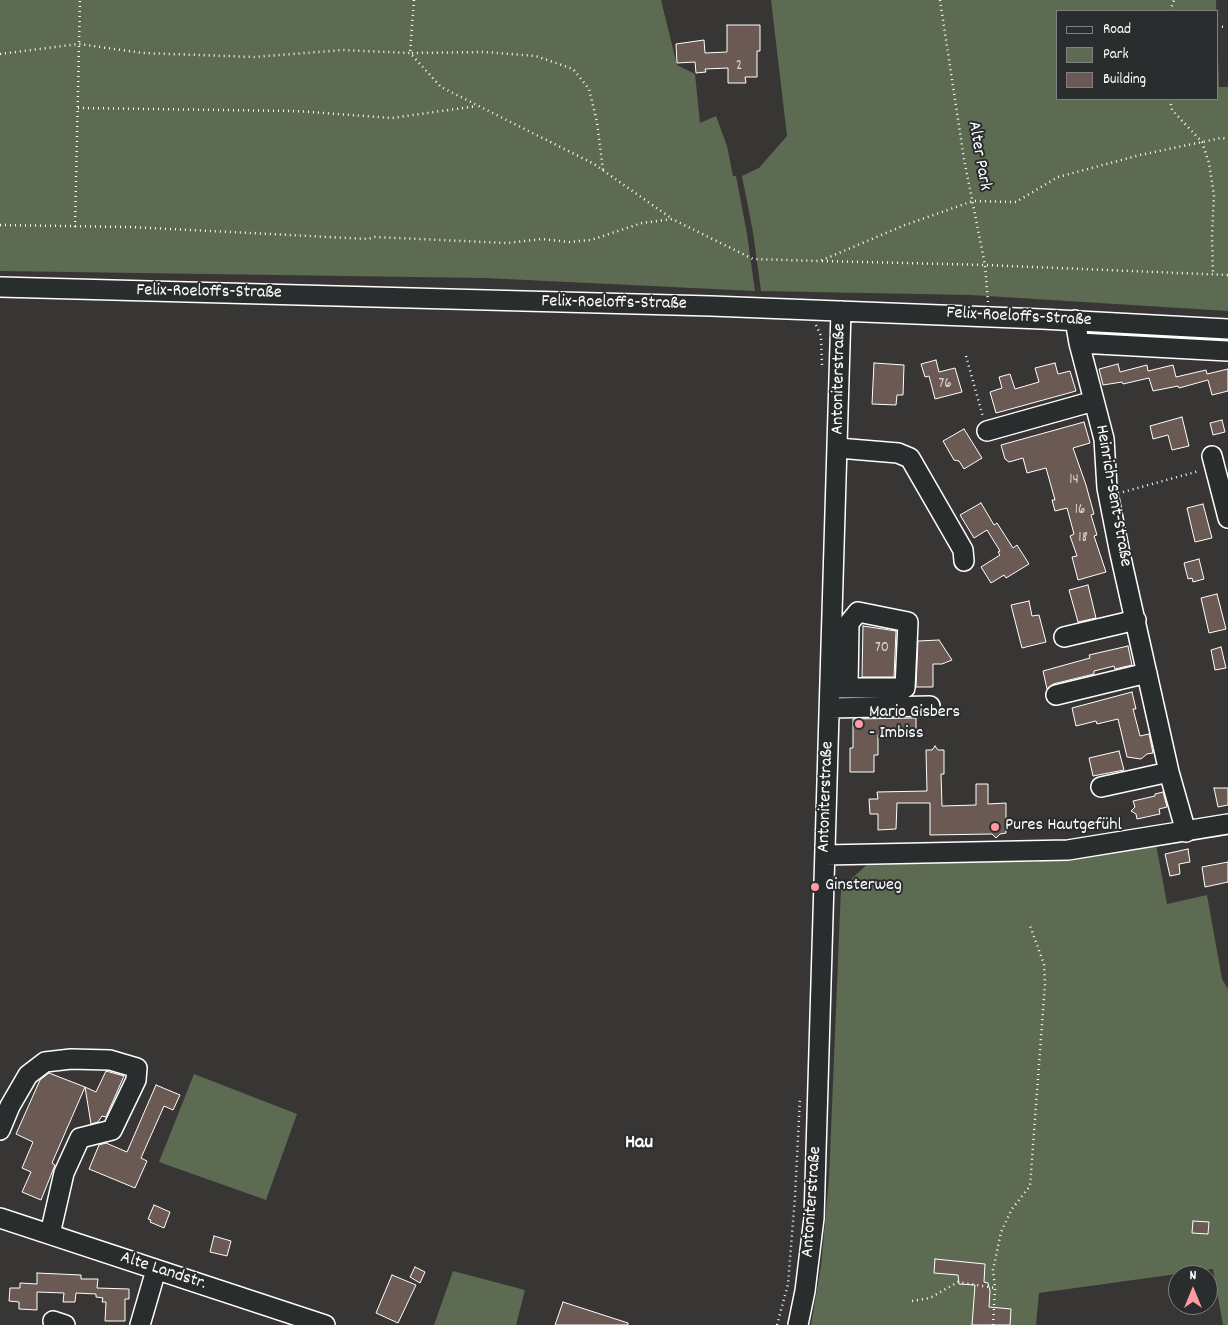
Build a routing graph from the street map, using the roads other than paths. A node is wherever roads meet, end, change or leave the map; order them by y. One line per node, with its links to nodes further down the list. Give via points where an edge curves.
1 (0, 287): 2 (street, Felix-Roeloffs-Straße)
2 (841, 311): 3 (street, Felix-Roeloffs-Straße); 9 (street, Antoniterstraße)
3 (1076, 320): 4 (street, Felix-Roeloffs-Straße); 5 (street, Heinrich-Sent-Straße)
4 (1228, 330)
5 (1079, 343): 6 (street, Felix-Roeloffs-Straße); 7 (street, Heinrich-Sent-Straße)
6 (1228, 352)
7 (1094, 401): 8 (street, Heinrich-Sent-Straße); 13 (street, Heinrich-Sent-Straße, via 1104,439 1107,488)
8 (987, 431)
9 (838, 448): 12 (street, Antoniterstraße, via 898,453 910,458 963,550); 16 (street, Antoniterstraße)
10 (1214, 461): 11 (street)
11 (1228, 518)
12 (964, 561)
13 (1136, 620): 14 (street); 15 (street, Heinrich-Sent-Straße)
14 (1064, 638)
15 (1148, 673): 17 (street); 20 (street, Heinrich-Sent-Straße)
16 (839, 688): 16 (street, via 905,688 908,622 858,612 849,623); 19 (street, Antoniterstraße)
17 (1056, 695)
18 (930, 706): 19 (street)
19 (830, 708): 24 (street, Antoniterstraße)
20 (1170, 772): 21 (street); 23 (street, Heinrich-Sent-Straße)
21 (1101, 787)
22 (1228, 824): 23 (street)
23 (1186, 832): 24 (street, via 1068,850)
24 (825, 855): 31 (street, Antoniterstraße, via 814,1218)
25 (0, 1130): 27 (street, via 28,1075 45,1062 110,1060 137,1068 136,1080 112,1130 80,1138 64,1173)
26 (0, 1218): 27 (street, Alte Landstr.)
27 (50, 1234): 28 (street, Alte Landstr.)
28 (156, 1270): 29 (street); 30 (street, Alte Landstr.)
29 (140, 1325)
30 (325, 1325)
31 (798, 1325)

